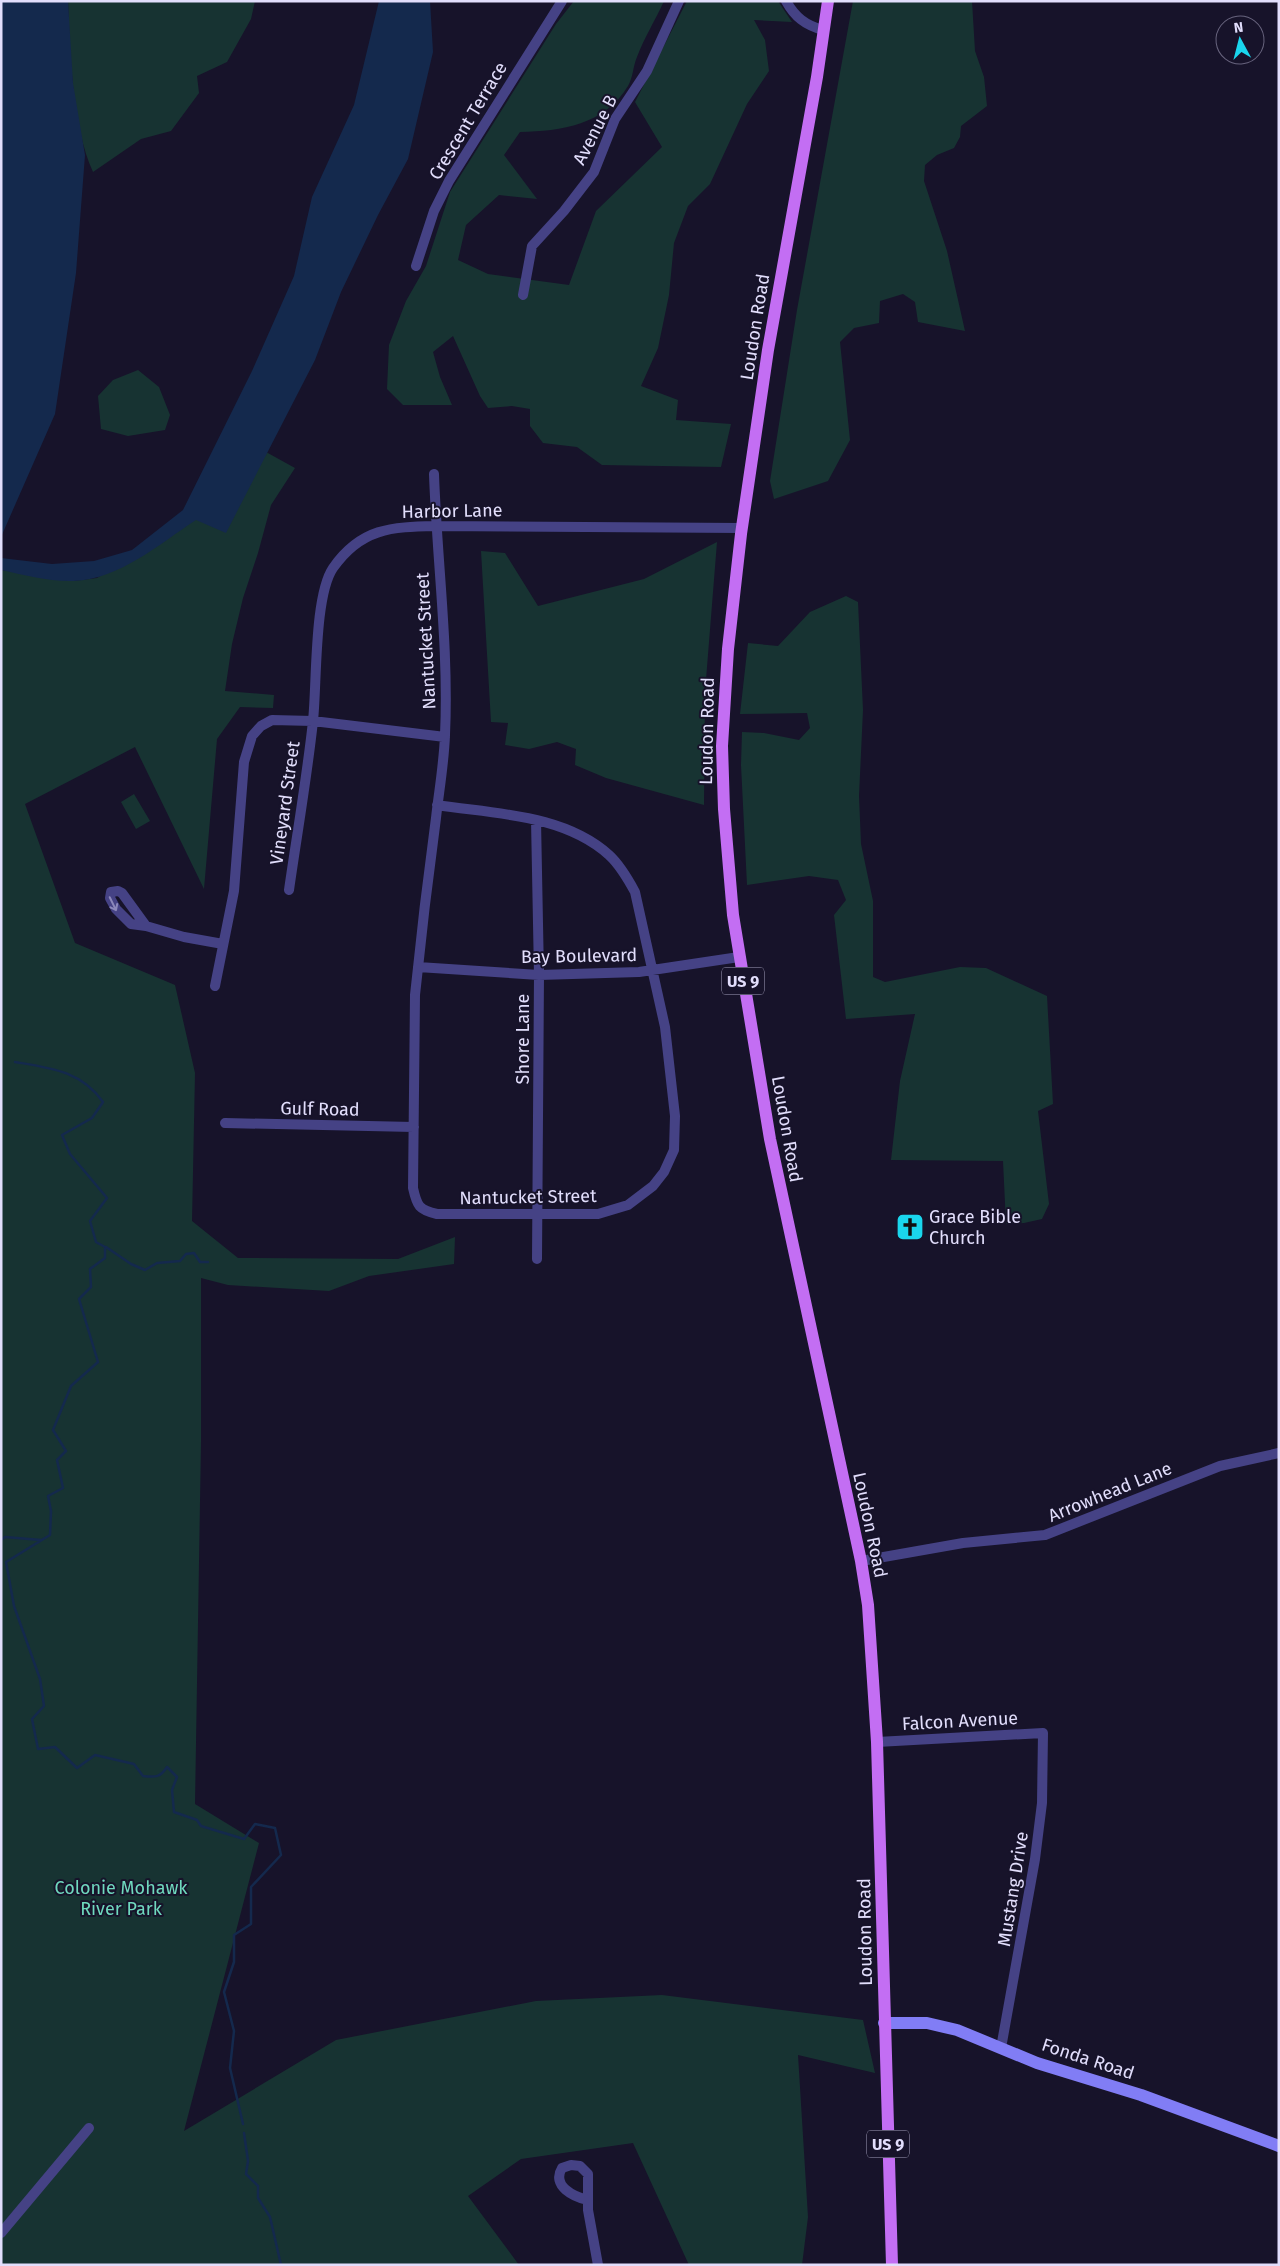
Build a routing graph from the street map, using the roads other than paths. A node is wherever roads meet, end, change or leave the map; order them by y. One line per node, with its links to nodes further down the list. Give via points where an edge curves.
1 (562, 1): 6 (street, Crescent Terrace, via 449,181 434,210)
2 (679, 1): 7 (street, Avenue B, via 648,71 615,119 594,172 532,246)
3 (786, 1): 5 (street, via 807,25)
4 (828, 1): 5 (main road, Loudon Road / US 9)
5 (823, 30): 10 (main road, Loudon Road / US 9, via 768,350)
6 (416, 266)
7 (523, 294)
8 (434, 474): 9 (street, Nantucket Street)
9 (436, 526): 10 (street, Harbor Lane); 11 (street, Harbor Lane, via 394,527 374,532 350,548 331,572 322,596); 12 (street, Nantucket Street, via 447,663)
10 (742, 528): 18 (main road, Loudon Road / US 9, via 728,649 722,746 724,809)
11 (313, 721): 12 (street, Vineyard Street); 15 (street, Vineyard Street); 17 (street, Vineyard Street, via 272,720 252,736 244,762 234,891)
12 (445, 737): 13 (street, Nantucket Street)
13 (437, 806): 14 (street, Nantucket Street); 19 (street, Nantucket Street)
14 (536, 820): 20 (street, Nantucket Street, via 566,829 593,843 610,855 625,874 637,899); 21 (street, Shore Lane)
15 (289, 890)
16 (146, 926): 17 (street, via 184,938)
17 (223, 944): 22 (street)
18 (739, 957): 20 (street, Bay Boulevard); 28 (main road, Loudon Road / US 9, via 770,1139)
19 (418, 967): 21 (street, Bay Boulevard); 24 (street, Nantucket Street)
20 (653, 970): 21 (street, Bay Boulevard); 25 (street, Nantucket Street, via 665,1027 676,1116 674,1150 670,1161 653,1186 628,1205 598,1214)
21 (539, 975): 25 (street, Shore Lane)
22 (215, 986)
23 (225, 1123): 24 (street, Gulf Road)
24 (414, 1127): 25 (street, Nantucket Street, via 413,1188 419,1206 425,1211 438,1214)
25 (537, 1215): 26 (street, Shore Lane)
26 (537, 1259)
27 (1279, 1453): 28 (street, Arrowhead Lane, via 1220,1466 1045,1535 963,1543)
28 (861, 1561): 30 (main road, Loudon Road / US 9, via 868,1605)
29 (1044, 1733): 30 (street, Falcon Avenue); 32 (street, Mustang Drive, via 1042,1803 1035,1859)
30 (878, 1742): 31 (main road, Loudon Road / US 9)
31 (884, 2023): 32 (street, Fonda Road, via 927,2023 957,2030); 38 (main road, Loudon Road / US 9)
32 (1001, 2048): 34 (street, Fonda Road)
33 (89, 2128): 36 (street)
34 (1279, 2146)
35 (588, 2200): 37 (street)
36 (1, 2233)
37 (598, 2265)
38 (892, 2265)

